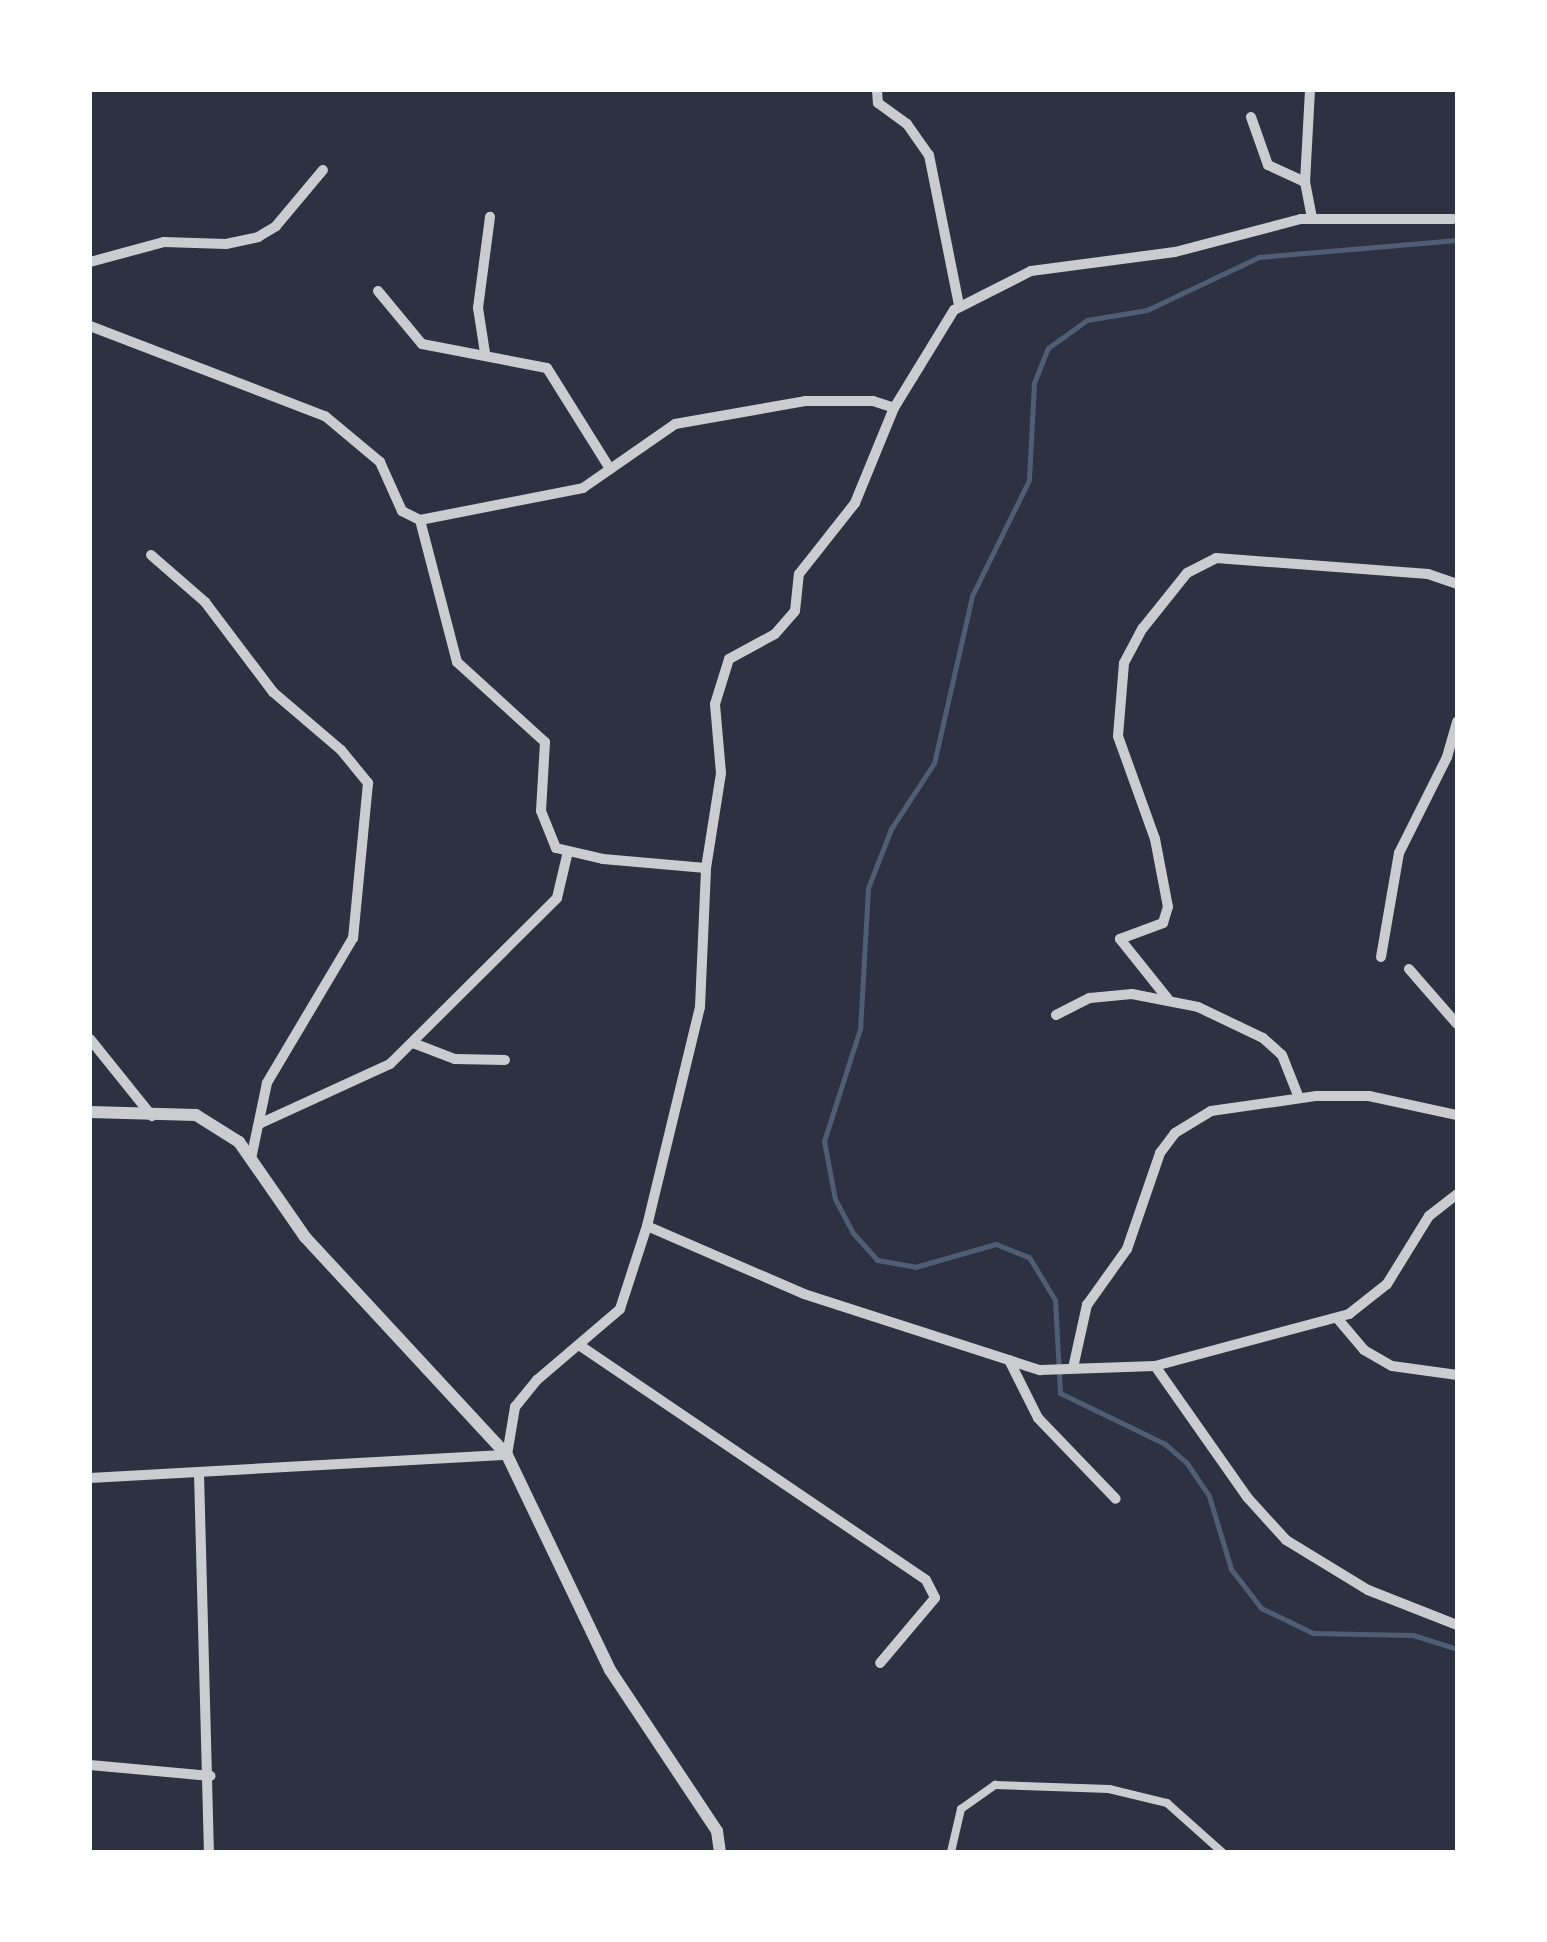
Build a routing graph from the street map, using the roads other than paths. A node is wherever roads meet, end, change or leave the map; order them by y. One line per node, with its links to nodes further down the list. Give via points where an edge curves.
1 (877, 90): 11 (street, via 878,103 908,124 929,155)
2 (1310, 90): 5 (street)
3 (1251, 117): 5 (street, via 1268,165)
4 (323, 170): 9 (street, via 276,226 258,237 226,244 164,242)
5 (1305, 182): 7 (street)
6 (490, 218): 13 (street, via 478,308)
7 (1312, 218): 8 (street); 11 (street, via 1175,252 1032,271)
8 (1453, 219)
9 (90, 262)
10 (378, 291): 13 (street, via 422,344)
11 (959, 305): 14 (street, via 927,346)
12 (90, 326): 16 (street, via 326,416 380,462 402,510)
13 (485, 352): 15 (street, via 547,368)
14 (894, 408): 15 (street, via 872,400 804,400 674,424); 21 (street, via 855,503 799,574 795,611 775,634 729,660 715,704 721,774)
15 (610, 469): 16 (street, via 583,488)
16 (420, 520): 20 (street, via 458,662 546,742 544,825 556,848)
17 (151, 555): 34 (street, via 205,602 273,692 341,750 368,783 352,938 267,1082)
18 (1457, 584): 24 (street, via 1428,574 1216,558 1187,573 1143,628 1124,663 1118,736 1155,839 1168,907 1163,924 1120,938)
19 (1457, 721): 22 (street, via 1400,852)
20 (568, 851): 21 (street); 28 (street, via 558,898)
21 (706, 868): 37 (street, via 700,1007)
22 (1381, 957)
23 (1408, 970): 26 (street)
24 (1168, 999): 25 (street, via 1090,998); 30 (street, via 1263,1038 1282,1055)
25 (1056, 1015)
26 (1457, 1024)
27 (90, 1039): 33 (street)
28 (413, 1043): 29 (street, via 455,1059); 34 (street, via 354,1086)
29 (505, 1060)
30 (1299, 1098): 32 (street, via 1369,1096); 42 (street, via 1211,1111 1174,1133 1160,1153 1127,1249 1087,1305)
31 (90, 1112): 33 (street, via 118,1109)
32 (1457, 1115)
33 (154, 1118): 35 (street, via 196,1114 239,1142)
34 (258, 1124): 35 (street)
35 (251, 1159): 44 (street, via 305,1237)
36 (1457, 1194): 38 (street, via 1429,1216 1387,1284)
37 (648, 1226): 39 (street, via 620,1309); 40 (street, via 804,1294)
38 (1336, 1318): 41 (street); 43 (street, via 1364,1350 1392,1366)
39 (582, 1348): 44 (street, via 537,1380 516,1408); 49 (street, via 926,1580 935,1598)
40 (1008, 1359): 42 (street, via 1040,1370); 47 (street, via 1038,1418)
41 (1155, 1366): 42 (street); 48 (street, via 1247,1497 1286,1540 1368,1590)
42 (1068, 1368)
43 (1457, 1375)
44 (506, 1455): 45 (street); 53 (street, via 610,1670 717,1832)
45 (198, 1472): 46 (street); 51 (street)
46 (90, 1478)
47 (1116, 1499)
48 (1457, 1625)
49 (880, 1663)
50 (90, 1765): 51 (street)
51 (211, 1776): 52 (street)
52 (210, 1852)
53 (720, 1852)
54 (952, 1852): 55 (street, via 961,1809 995,1785 1014,1785 1109,1789 1167,1802)
55 (1222, 1852)

